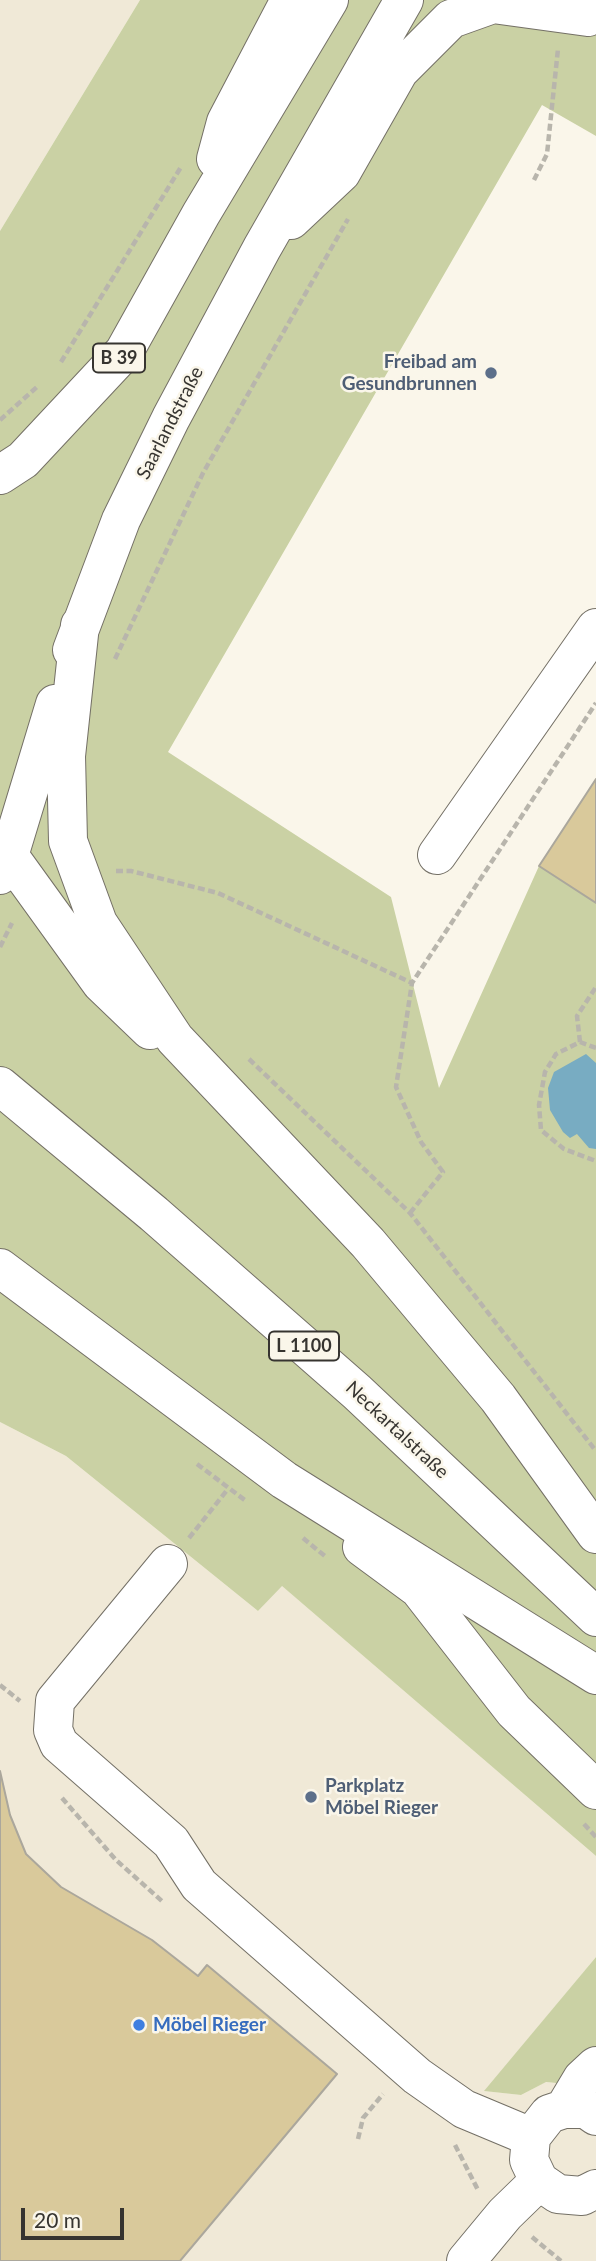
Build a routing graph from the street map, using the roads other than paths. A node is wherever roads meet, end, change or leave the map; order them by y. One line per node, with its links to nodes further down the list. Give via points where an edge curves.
1 (290, 0): 6 (main road, via 226,122)
2 (329, 0): 6 (main road, B 39)
3 (404, 0): 7 (main road, Saarlandstraße)
4 (555, 0): 5 (main road)
5 (592, 19): 7 (main road, via 493,4 451,19 399,71 341,173)
6 (201, 214): 8 (main road, B 39, via 124,352 23,460)
7 (262, 248): 9 (main road, Saarlandstraße, via 126,509)
8 (0, 475)
9 (80, 625): 12 (main road, Saarlandstraße); 13 (main road, via 66,756 68,841 98,923)
10 (596, 628): 11 (main road)
11 (437, 855)
12 (3, 858): 13 (main road, via 32,884 101,983 149,1029)
13 (175, 1039): 17 (main road, via 368,1242 498,1398)
14 (0, 1086): 19 (main road, Neckartalstraße / L 1100, via 357,1392)
15 (0, 1268): 16 (main road)
16 (284, 1480): 20 (main road); 21 (main road, via 312,1510 419,1589)
17 (596, 1534)
18 (168, 1564): 24 (main road, via 54,1701 53,1730 60,1744 171,1842 198,1885 417,2076 464,2109)
19 (596, 1617)
20 (596, 1675)
21 (587, 1804)
22 (596, 2066): 23 (main road, via 582,2080)
23 (580, 2112): 24 (main road, via 549,2114)
24 (531, 2137): 25 (main road, via 529,2160)
25 (539, 2181): 26 (main road, via 558,2194 582,2196); 27 (main road)
26 (596, 2189)
27 (466, 2261)

